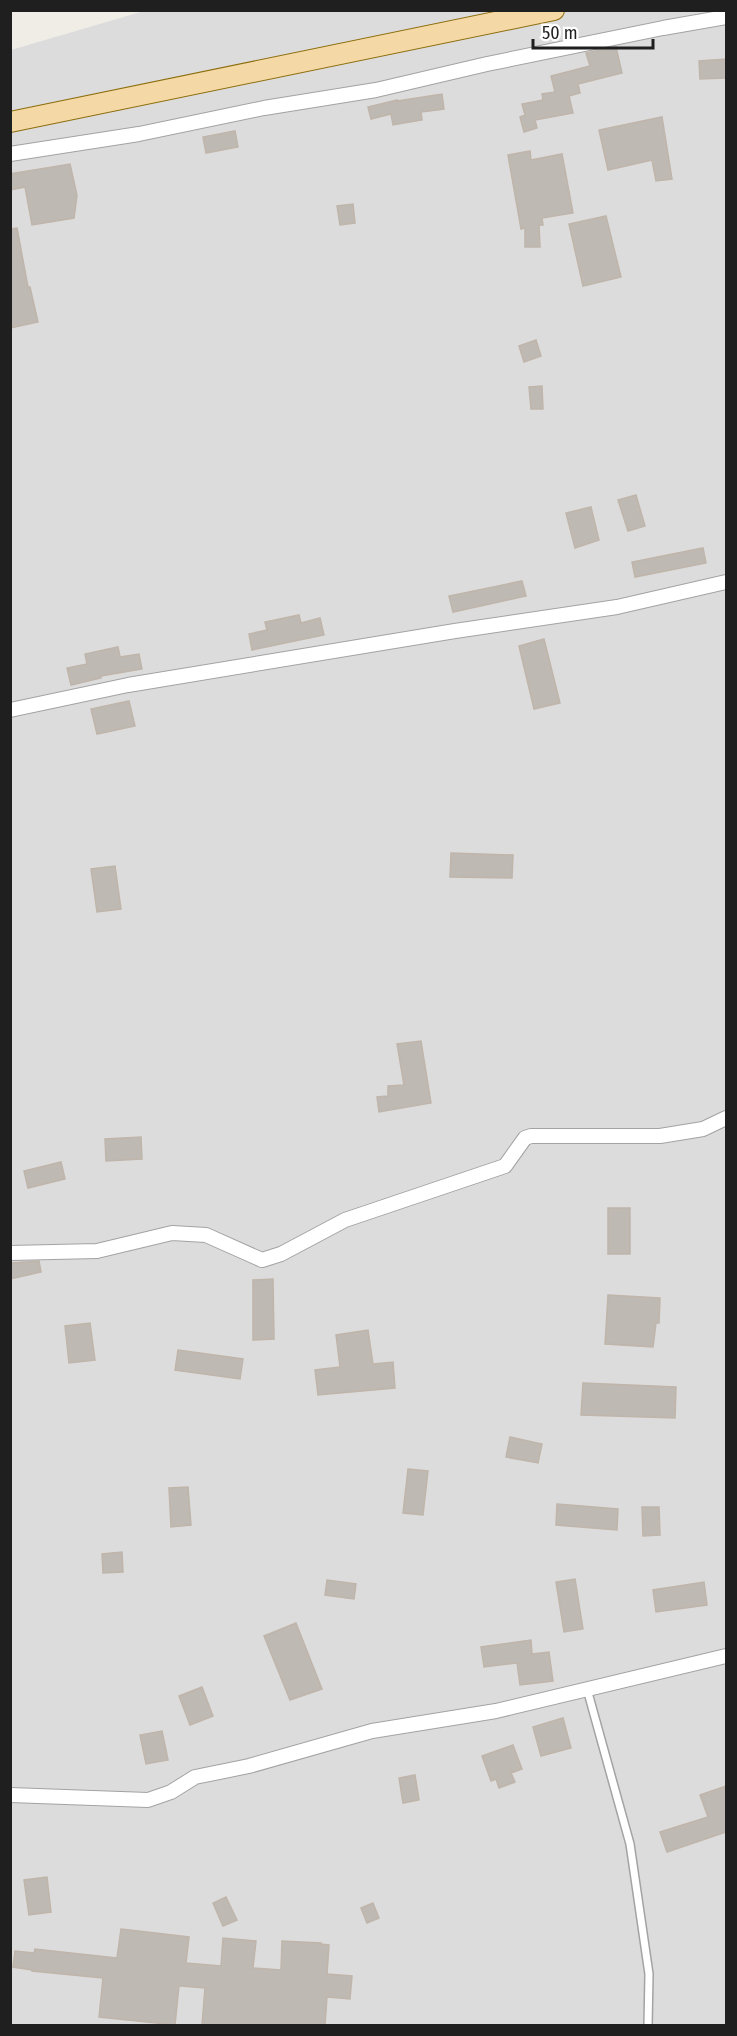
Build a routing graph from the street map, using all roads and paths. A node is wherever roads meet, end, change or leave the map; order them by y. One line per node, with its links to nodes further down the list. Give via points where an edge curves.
1 (554, 10): 3 (main road)
2 (726, 17): 4 (street, via 376,90)
3 (10, 122)
4 (10, 154)
5 (726, 582): 6 (street, via 617,607 128,685)
6 (10, 710)
7 (726, 1118): 8 (street, via 703,1129 660,1136 531,1136 525,1138 505,1166 345,1220 262,1260 206,1235 172,1233 97,1251)
8 (10, 1252)
9 (726, 1656): 10 (street)
10 (587, 1689): 11 (street, via 496,1711 372,1731 195,1777 148,1800); 12 (lane, via 630,1844 649,1974)
11 (10, 1795)
12 (648, 2025)

